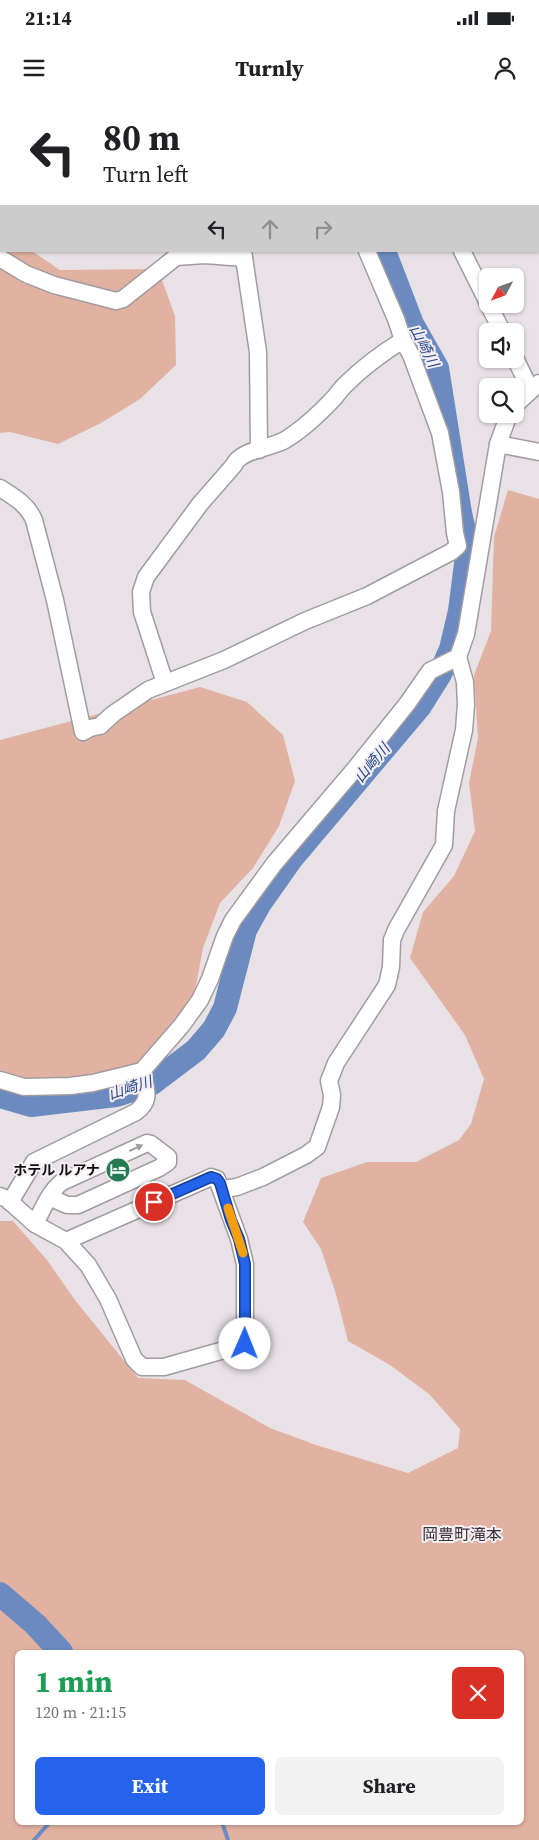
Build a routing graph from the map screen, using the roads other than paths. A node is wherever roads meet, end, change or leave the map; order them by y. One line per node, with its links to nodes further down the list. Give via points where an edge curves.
1 (366, 252): 6 (street)
2 (462, 252): 5 (street)
3 (243, 255): 4 (street, via 176,257 123,300 116,301 54,285 26,274); 12 (street, via 258,352)
4 (0, 258)
5 (479, 285)
6 (402, 340): 12 (street, via 358,373 299,430 283,441); 16 (street, via 411,355 440,433 452,492 458,546 366,596)
7 (522, 368): 8 (street)
8 (535, 386): 9 (street)
9 (524, 396)
10 (506, 423): 11 (street)
11 (498, 444): 13 (street); 15 (street, via 466,634)
12 (259, 450): 16 (street, via 236,460 146,577 141,592 142,612)
13 (539, 452)
14 (0, 488): 16 (street, via 18,499 34,520 83,732 100,726 148,690)
15 (457, 658): 18 (street, via 430,671 407,704 242,906 225,936 200,1000); 19 (street, via 465,682 465,722 446,811 444,845 394,935 387,985 332,1072 330,1106 317,1147 263,1177)
16 (165, 683)
17 (0, 1080): 18 (street, via 24,1088)
18 (144, 1081): 21 (street, via 147,1100 136,1112 34,1162)
19 (222, 1189): 23 (street, via 217,1179 211,1177); 23 (street, via 245,1264 245,1344 164,1367 142,1367 134,1358 99,1282)
20 (49, 1197): 20 (street, one-way to 20, via 62,1182 146,1143 168,1157 168,1162 159,1168 78,1204 67,1205); 22 (street)
21 (5, 1199): 22 (street)
22 (35, 1224): 23 (street)
23 (66, 1241)

